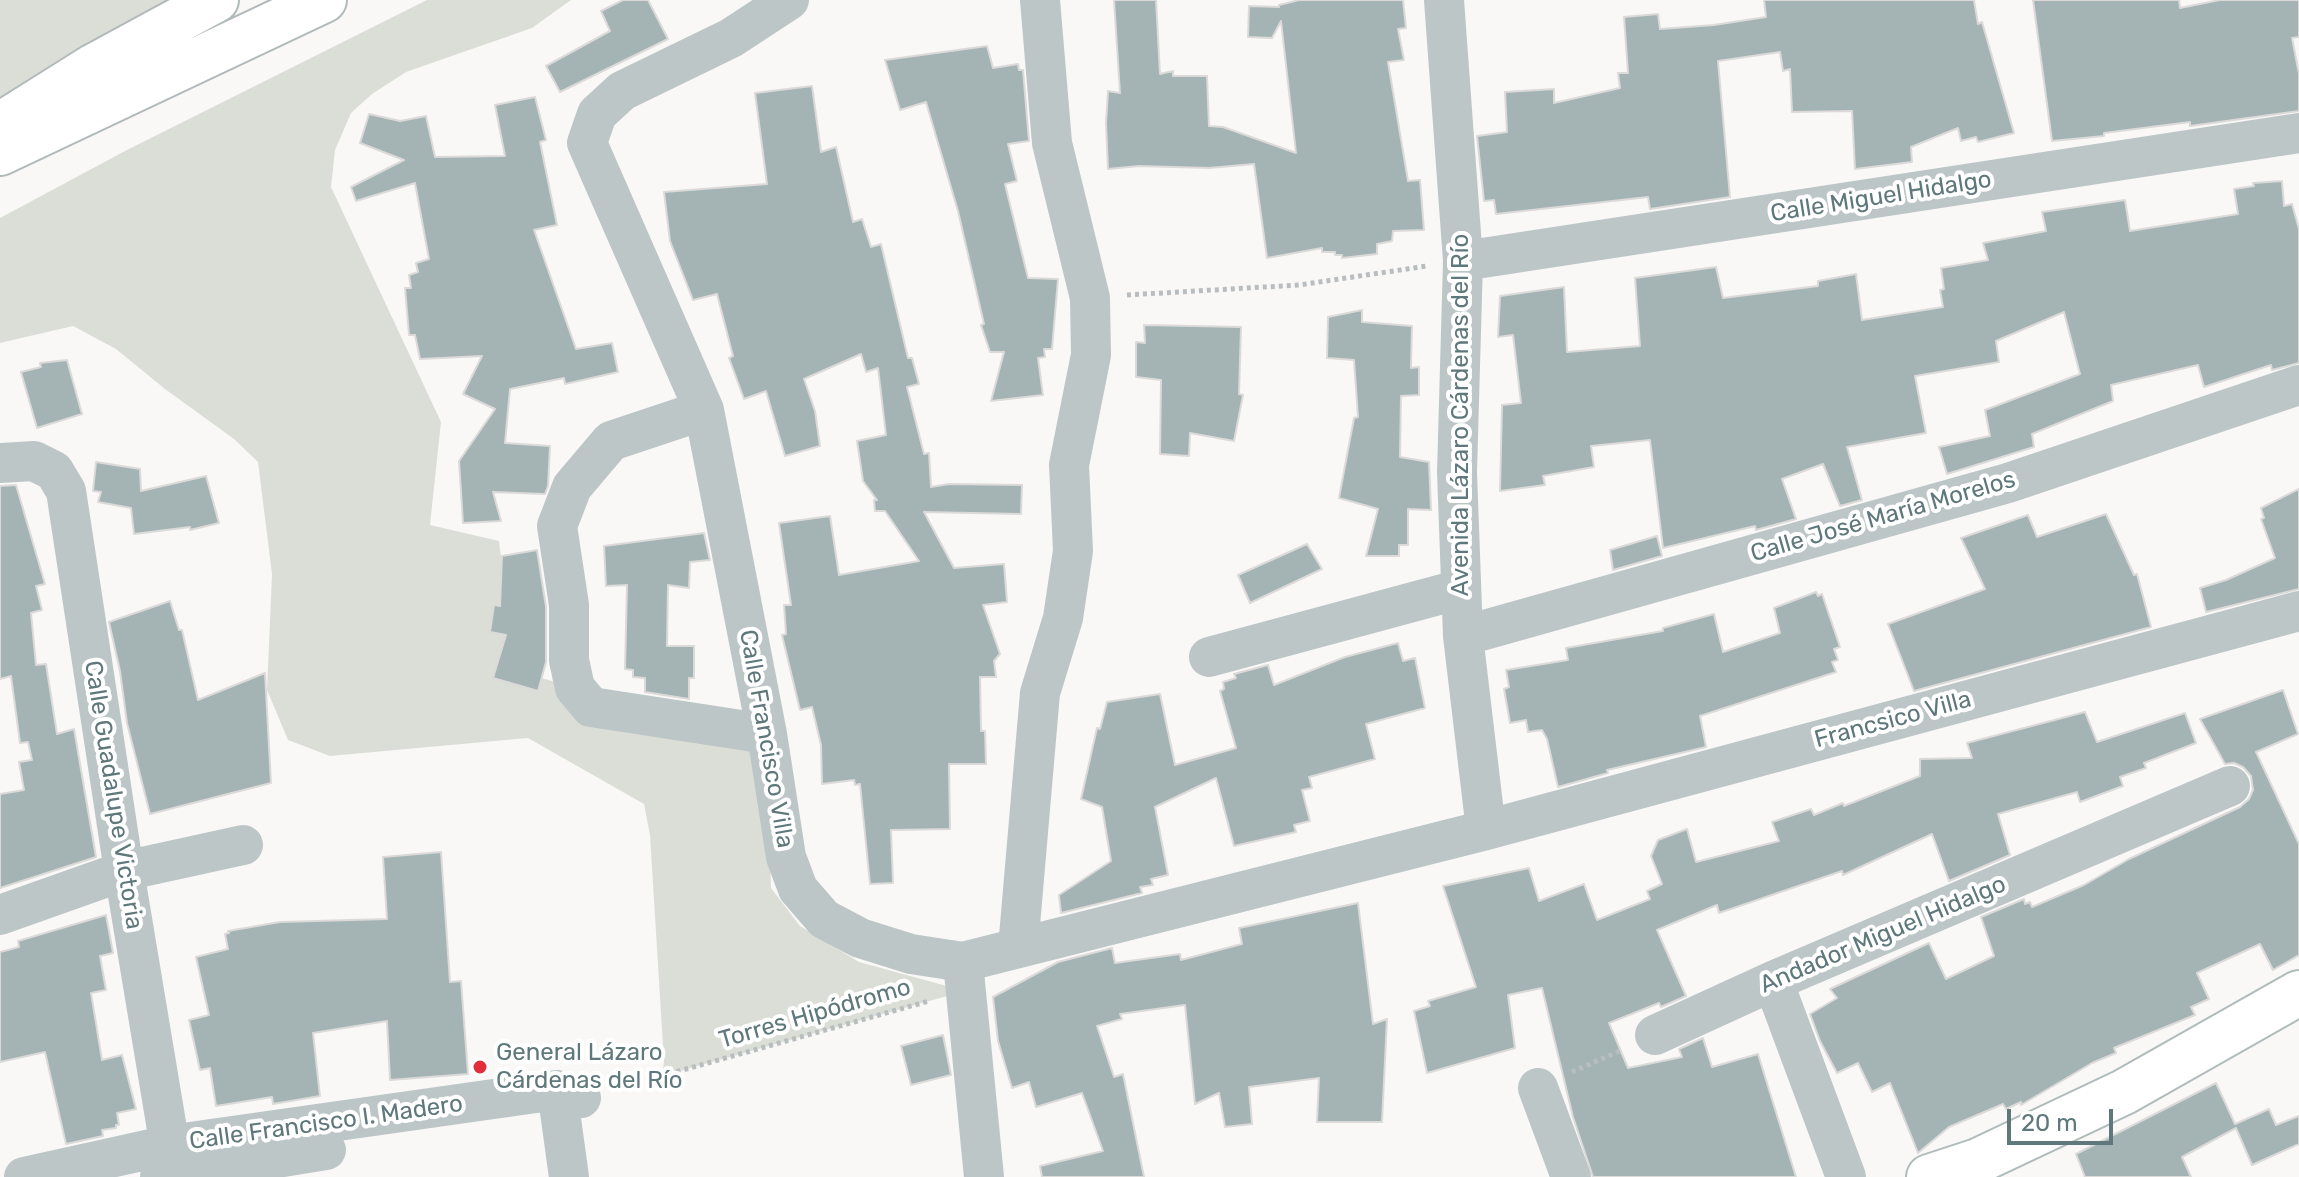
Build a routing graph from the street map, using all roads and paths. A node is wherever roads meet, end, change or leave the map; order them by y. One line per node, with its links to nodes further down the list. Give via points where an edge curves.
1 (216, 0): 6 (main road)
2 (324, 0): 8 (main road)
3 (789, 0): 12 (street, Calle Francisco Villa, via 731,38 622,91 597,114 587,143)
4 (1040, 0): 10 (street, via 1052,143)
5 (1444, 0): 9 (street, Avenida Lázaro Cárdenas del Río)
6 (0, 125)
7 (2299, 133): 9 (street, Calle Miguel Hidalgo)
8 (0, 153)
9 (1463, 261): 10 (path, via 1299,285); 14 (street, Avenida Lázaro Cárdenas del Río, via 1457,472)
10 (1090, 298): 24 (street, via 1091,355 1069,465 1073,551 1063,618 1040,693)
11 (2299, 385): 16 (street, Calle José María Morelos, via 2008,483)
12 (704, 410): 18 (street, Calle Francisco Villa); 18 (street, via 611,441 572,487 557,526 569,605 569,660 575,688 591,707)
13 (0, 463): 22 (street, Calle Guadalupe Victoria, via 34,461 54,471 66,491)
14 (1461, 589): 16 (street, Avenida Lázaro Cárdenas del Río); 17 (street)
15 (2299, 611): 20 (street, Francsico Villa)
16 (1463, 636): 20 (street, Avenida Lázaro Cárdenas del Río)
17 (1209, 657)
18 (767, 734): 25 (street, Calle Francisco Villa, via 786,857 798,889 824,919)
19 (2230, 786): 26 (street, Andador Miguel Hidalgo)
20 (1486, 830): 24 (street, Calle Francisco Villa)
21 (243, 845): 22 (street)
22 (124, 871): 23 (street); 31 (street, Calle Guadalupe Victoria)
23 (0, 915)
24 (1018, 948): 25 (street, Calle Francisco Villa)
25 (964, 977): 30 (path, Torres Hipódromo); 35 (street)
26 (1773, 981): 28 (street, Andador Miguel Hidalgo); 37 (street)
27 (2299, 993): 32 (main road)
28 (1655, 1035): 29 (path)
29 (1538, 1088): 36 (street)
30 (566, 1101): 31 (street, Calle Francisco I. Madero); 34 (street)
31 (169, 1168): 33 (street, Calle Francisco I. Madero)
32 (1981, 1169): 38 (main road)
33 (24, 1177)
34 (569, 1177)
35 (984, 1177)
36 (1571, 1177)
37 (1846, 1177)
38 (1929, 1177)

